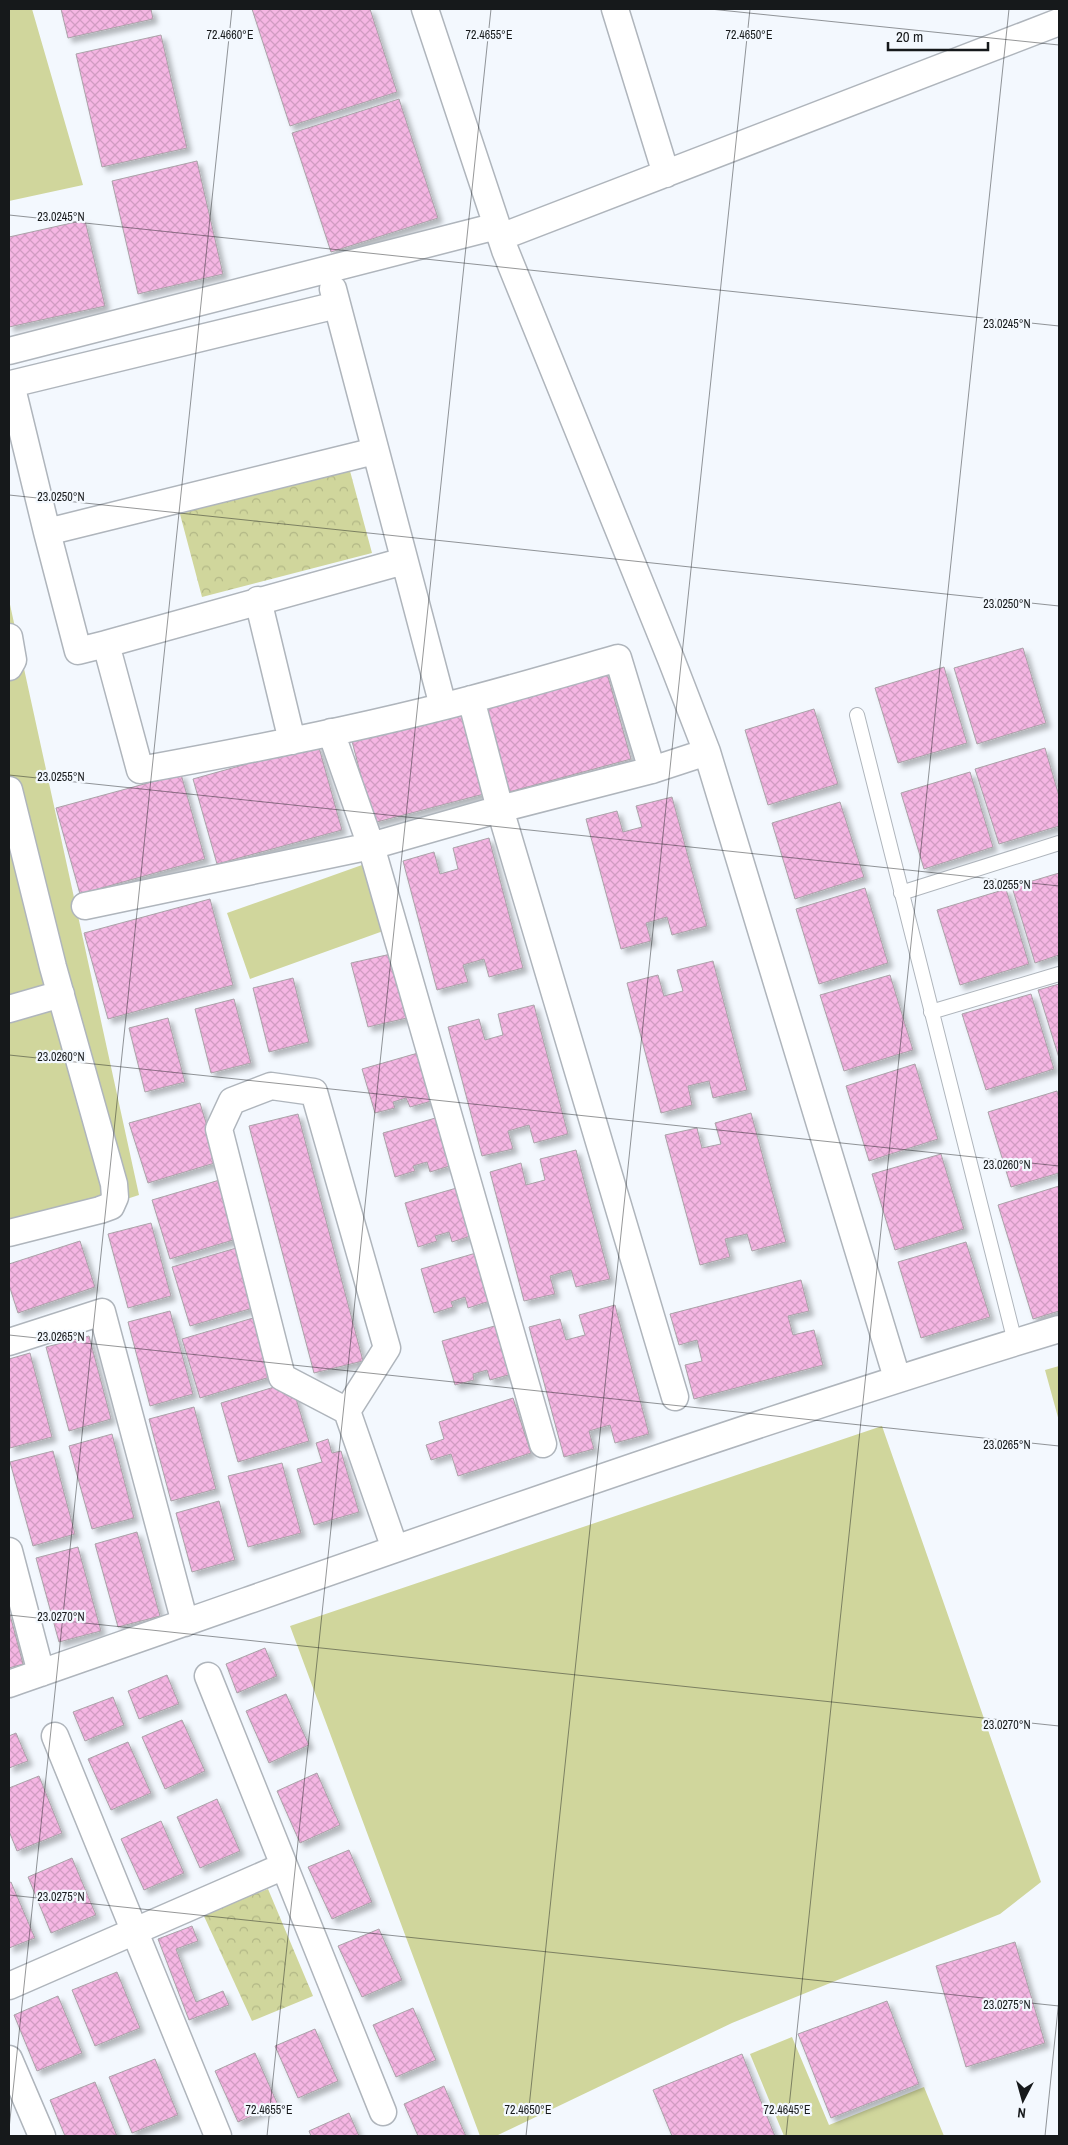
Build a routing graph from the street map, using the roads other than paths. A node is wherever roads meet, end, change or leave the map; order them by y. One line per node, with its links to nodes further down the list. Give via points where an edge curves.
1 (424, 9): 5 (street)
2 (615, 9): 4 (street)
3 (1048, 20): 4 (street)
4 (666, 174): 5 (street)
5 (499, 232): 6 (street); 21 (street)
6 (328, 269): 7 (street); 8 (street)
7 (337, 305): 9 (street); 10 (street, via 11,384)
8 (9, 351)
9 (375, 451): 10 (street); 11 (street)
10 (47, 532): 14 (street, via 78,651)
11 (404, 561): 12 (street); 17 (street)
12 (258, 600): 14 (street); 20 (street)
13 (9, 637): 15 (street, via 13,660)
14 (106, 644): 20 (street, via 140,770)
15 (9, 667)
16 (471, 699): 17 (street); 22 (street, via 618,658); 24 (street)
17 (443, 706): 19 (street)
18 (857, 715): 27 (lane)
19 (331, 732): 20 (street); 26 (street)
20 (292, 741)
21 (707, 752): 22 (street); 37 (street)
22 (652, 770): 24 (street)
23 (9, 790): 30 (street)
24 (500, 809): 26 (street); 38 (street)
25 (1059, 843): 27 (lane)
26 (371, 846): 28 (street); 40 (street)
27 (901, 893): 32 (lane)
28 (85, 906)
29 (1059, 974): 32 (lane)
30 (61, 994): 31 (street); 33 (street, via 116,1198 111,1206 100,1210)
31 (9, 1009)
32 (931, 1012): 36 (lane)
33 (9, 1233)
34 (1059, 1329): 36 (street)
35 (9, 1342): 43 (street, via 102,1312)
36 (1015, 1342): 37 (street)
37 (897, 1378): 41 (street)
38 (675, 1398)
39 (346, 1411): 39 (street, via 282,1377 219,1129 232,1101 271,1086 314,1092 387,1348); 41 (street)
40 (543, 1444)
41 (395, 1550): 43 (street)
42 (9, 1551): 44 (street)
43 (185, 1623): 44 (street)
44 (41, 1673): 46 (street)
45 (208, 1676): 48 (street)
46 (9, 1684)
47 (55, 1736): 49 (street)
48 (284, 1866): 49 (street); 52 (street)
49 (135, 1931): 50 (street); 54 (street)
50 (9, 1986)
51 (9, 2059): 53 (street)
52 (383, 2112)
53 (42, 2136)
54 (218, 2136)

